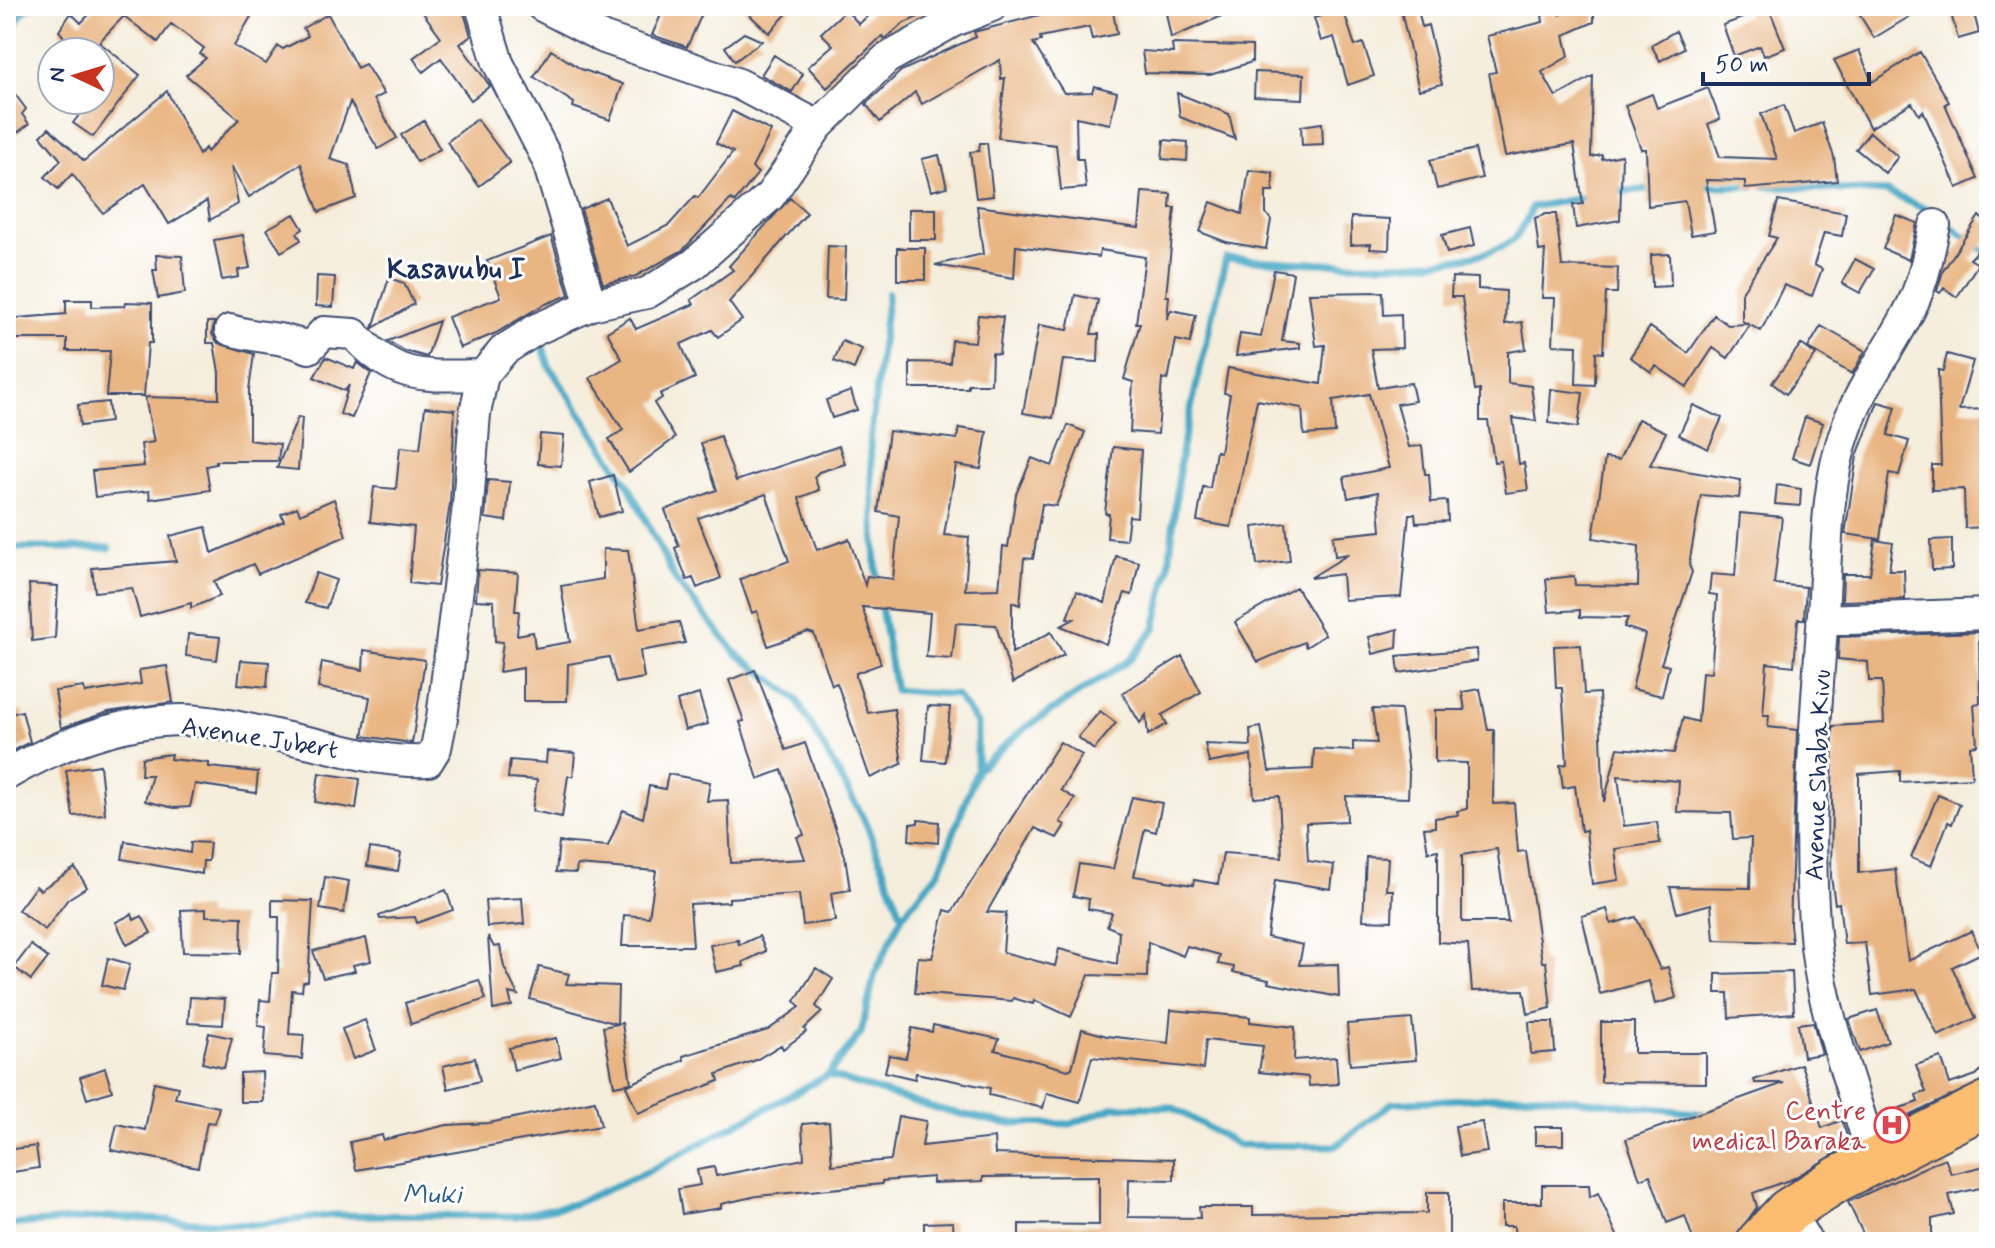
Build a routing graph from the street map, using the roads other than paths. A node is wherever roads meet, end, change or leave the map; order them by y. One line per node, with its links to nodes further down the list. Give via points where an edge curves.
1 (481, 6): 6 (street, via 498,63 547,159)
2 (542, 6): 4 (street, via 604,38 739,84)
3 (992, 6): 4 (street, via 886,59)
4 (818, 126): 6 (street, via 770,196 694,264 647,293)
5 (1935, 225): 10 (street, Avenue Shaba Kivu, via 1907,316 1845,429 1832,482)
6 (591, 305): 8 (street, via 504,350)
7 (230, 330): 8 (street, via 261,340 286,338 309,348 324,332 354,334 376,358 420,376)
8 (483, 375): 11 (street, Avenue Jubert, via 442,718 428,761 397,762 180,720 110,731 55,748)
9 (1989, 614): 10 (street)
10 (1822, 620): 13 (street, Avenue Shaba Kivu, via 1810,825 1816,948)
11 (6, 775)
12 (1989, 1103): 13 (highway)
13 (1874, 1162): 14 (highway)
14 (1785, 1232)

